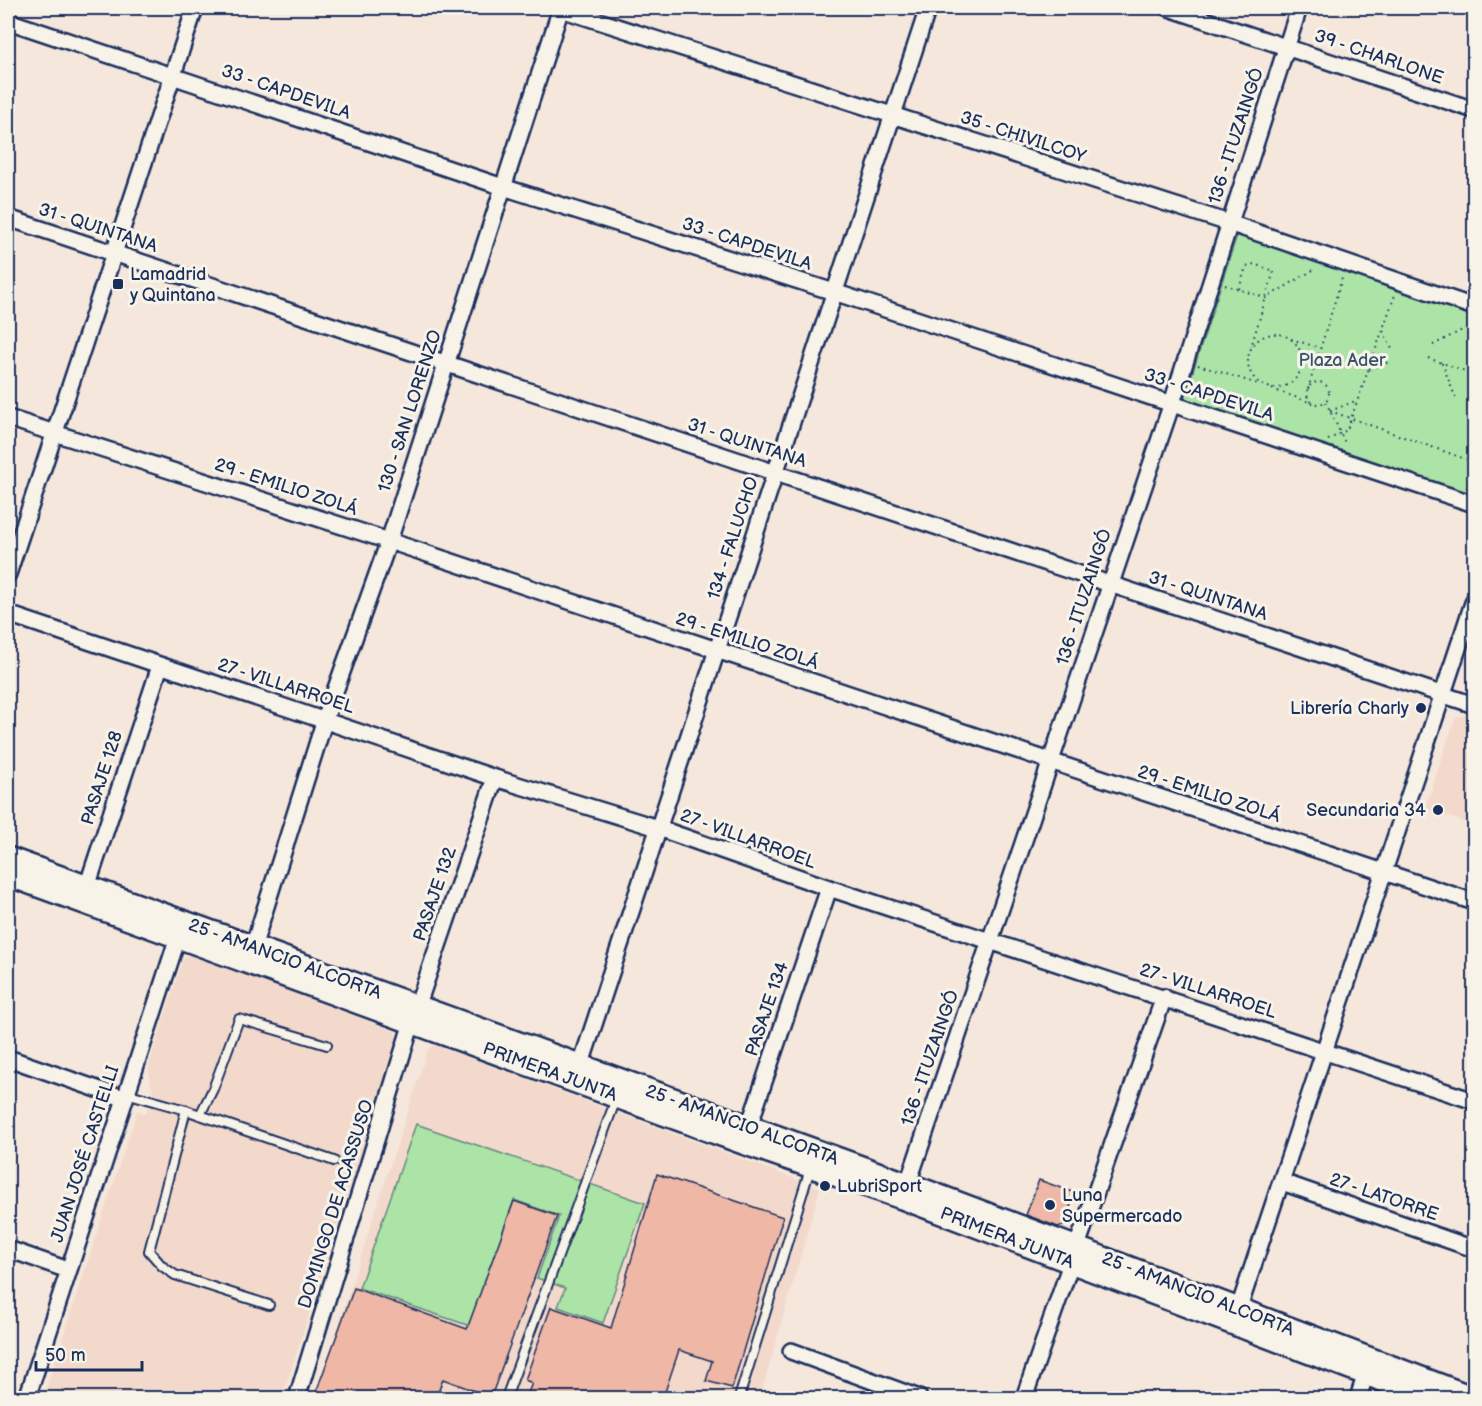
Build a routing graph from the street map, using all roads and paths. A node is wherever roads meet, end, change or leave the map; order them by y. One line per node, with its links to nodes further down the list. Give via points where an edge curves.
1 (195, 8): 8 (street)
2 (560, 8): 10 (street, 35 - CHIVILCOY); 11 (street, 130 - SAN LORENZO)
3 (928, 8): 10 (street, 134 - FALUCHO)
4 (1169, 8): 7 (street, 39 - CHARLONE)
5 (1299, 8): 7 (street, 136 - ITUZAINGÓ)
6 (8, 21): 8 (street, 33 - CAPDEVILA)
7 (1286, 46): 9 (street, 39 - CHARLONE); 13 (street, 136 - ITUZAINGÓ)
8 (172, 74): 11 (street, 33 - CAPDEVILA); 14 (street)
9 (1474, 110)
10 (892, 116): 13 (street, 35 - CHIVILCOY); 20 (street, 134 - FALUCHO)
11 (503, 187): 20 (street, 33 - CAPDEVILA); 32 (street, 130 - SAN LORENZO)
12 (8, 218): 14 (street, 31 - QUINTANA)
13 (1229, 223): 17 (street, 136 - ITUZAINGÓ); 22 (street, 35 - CHIVILCOY)
14 (113, 253): 32 (street, 31 - QUINTANA); 47 (street)
15 (1320, 266): 21 (path)
16 (1343, 277): 27 (path)
17 (1211, 280): 18 (path); 42 (street, 136 - ITUZAINGÓ)
18 (1239, 289): 21 (path); 21 (path, via 1245,267 1254,264 1274,271)
19 (1397, 291): 24 (path)
20 (834, 292): 42 (street, 33 - CAPDEVILA); 53 (street, 134 - FALUCHO)
21 (1266, 298): 29 (path)
22 (1474, 307)
23 (1474, 324): 26 (path)
24 (1383, 331): 28 (path); 35 (path)
25 (1286, 337): 27 (path); 29 (path, via 1268,335); 37 (path, via 1298,349 1301,366 1285,386)
26 (1433, 345)
27 (1320, 348): 38 (path)
28 (1393, 351)
29 (1249, 352): 37 (path, via 1249,370)
30 (1428, 358): 33 (path)
31 (1389, 362): 35 (path)
32 (445, 363): 53 (street, 31 - QUINTANA); 55 (street, 130 - SAN LORENZO)
33 (1442, 363): 36 (path); 39 (path)
34 (1195, 364): 37 (path)
35 (1369, 369): 40 (path)
36 (1474, 374)
37 (1268, 388): 43 (path)
38 (1308, 389): 41 (path, via 1316,382 1326,385); 43 (path, via 1309,400)
39 (1456, 399)
40 (1358, 400): 44 (path); 46 (path)
41 (1326, 402): 43 (path); 44 (path)
42 (1172, 403): 54 (street, 33 - CAPDEVILA); 57 (street, 136 - ITUZAINGÓ)
43 (1315, 404)
44 (1330, 411): 46 (path); 48 (path)
45 (8, 418): 47 (street, 29 - EMILIO ZOLÁ)
46 (1352, 419): 48 (path); 51 (path)
47 (54, 433): 55 (street, 29 - EMILIO ZOLÁ); 56 (street)
48 (1340, 434): 49 (path); 50 (path)
49 (1324, 443)
50 (1348, 451)
51 (1474, 462)
52 (1474, 468): 54 (path)
53 (775, 473): 57 (street, 31 - QUINTANA); 60 (street, 134 - FALUCHO)
54 (1470, 499)
55 (389, 541): 60 (street, 29 - EMILIO ZOLÁ); 64 (street, 130 - SAN LORENZO)
56 (8, 574)
57 (1108, 584): 62 (street, 31 - QUINTANA); 65 (street, 136 - ITUZAINGÓ)
58 (1474, 600): 62 (street)
59 (8, 614): 61 (street, 27 - VILLARROEL)
60 (716, 651): 65 (street, 29 - EMILIO ZOLÁ); 67 (street, 134 - FALUCHO)
61 (160, 666): 64 (street, 27 - VILLARROEL); 72 (street, PASAJE 128)
62 (1444, 695): 63 (street, 31 - QUINTANA); 69 (street)
63 (1474, 705)
64 (325, 719): 66 (street, 27 - VILLARROEL); 76 (street, 130 - SAN LORENZO)
65 (1051, 762): 69 (street, 29 - EMILIO ZOLÁ); 75 (street, 136 - ITUZAINGÓ)
66 (495, 778): 67 (street, 27 - VILLARROEL); 78 (street, PASAJE 132)
67 (658, 828): 71 (street, 27 - VILLARROEL); 82 (street, 134 - FALUCHO)
68 (8, 858): 72 (main road)
69 (1384, 873): 73 (street, 29 - EMILIO ZOLÁ); 80 (street)
70 (8, 875): 72 (main road, PRIMERA JUNTA)
71 (829, 888): 75 (street, 27 - VILLARROEL); 88 (street, PASAJE 134)
72 (84, 895): 74 (main road, PRIMERA JUNTA)
73 (1474, 902)
74 (180, 929): 76 (main road, PRIMERA JUNTA); 83 (street, JUAN JOSÉ CASTELLI)
75 (991, 941): 77 (street, 27 - VILLARROEL); 92 (street, 136 - ITUZAINGÓ)
76 (250, 955): 78 (main road, PRIMERA JUNTA)
77 (1164, 997): 80 (street, 27 - VILLARROEL); 95 (street)
78 (415, 1015): 82 (main road, PRIMERA JUNTA); 102 (street, DOMINGO DE ACASSUSO)
79 (327, 1045): 87 (lane, via 239,1019)
80 (1323, 1050): 85 (street, 27 - VILLARROEL); 91 (street)
81 (8, 1058): 83 (street)
82 (578, 1074): 84 (main road, PRIMERA JUNTA); 88 (main road, 25 - AMANCIO ALCORTA)
83 (124, 1095): 86 (lane); 96 (street, JUAN JOSÉ CASTELLI)
84 (617, 1096): 88 (main road, PRIMERA JUNTA); 103 (lane)
85 (1474, 1101)
86 (186, 1110): 87 (lane); 97 (lane, via 149,1251 175,1275)
87 (200, 1115): 89 (lane)
88 (746, 1136): 90 (main road, PRIMERA JUNTA); 92 (main road, 25 - AMANCIO ALCORTA)
89 (334, 1161)
90 (811, 1168): 92 (main road, PRIMERA JUNTA); 104 (lane)
91 (1282, 1182): 94 (street, 27 - LATORRE); 98 (street)
92 (905, 1191): 95 (main road, 25 - AMANCIO ALCORTA)
93 (8, 1249): 96 (street)
94 (1474, 1249)
95 (1075, 1256): 98 (main road, 25 - AMANCIO ALCORTA); 106 (street)
96 (68, 1270): 101 (street, JUAN JOSÉ CASTELLI)
97 (269, 1305)
98 (1235, 1318): 100 (main road)
99 (791, 1351): 105 (street)
100 (1369, 1366): 107 (street); 108 (main road); 109 (main road)
101 (27, 1398)
102 (297, 1398)
103 (506, 1398)
104 (739, 1398)
105 (920, 1398)
106 (1024, 1398)
107 (1358, 1398)
108 (1429, 1398)
109 (1474, 1398)

